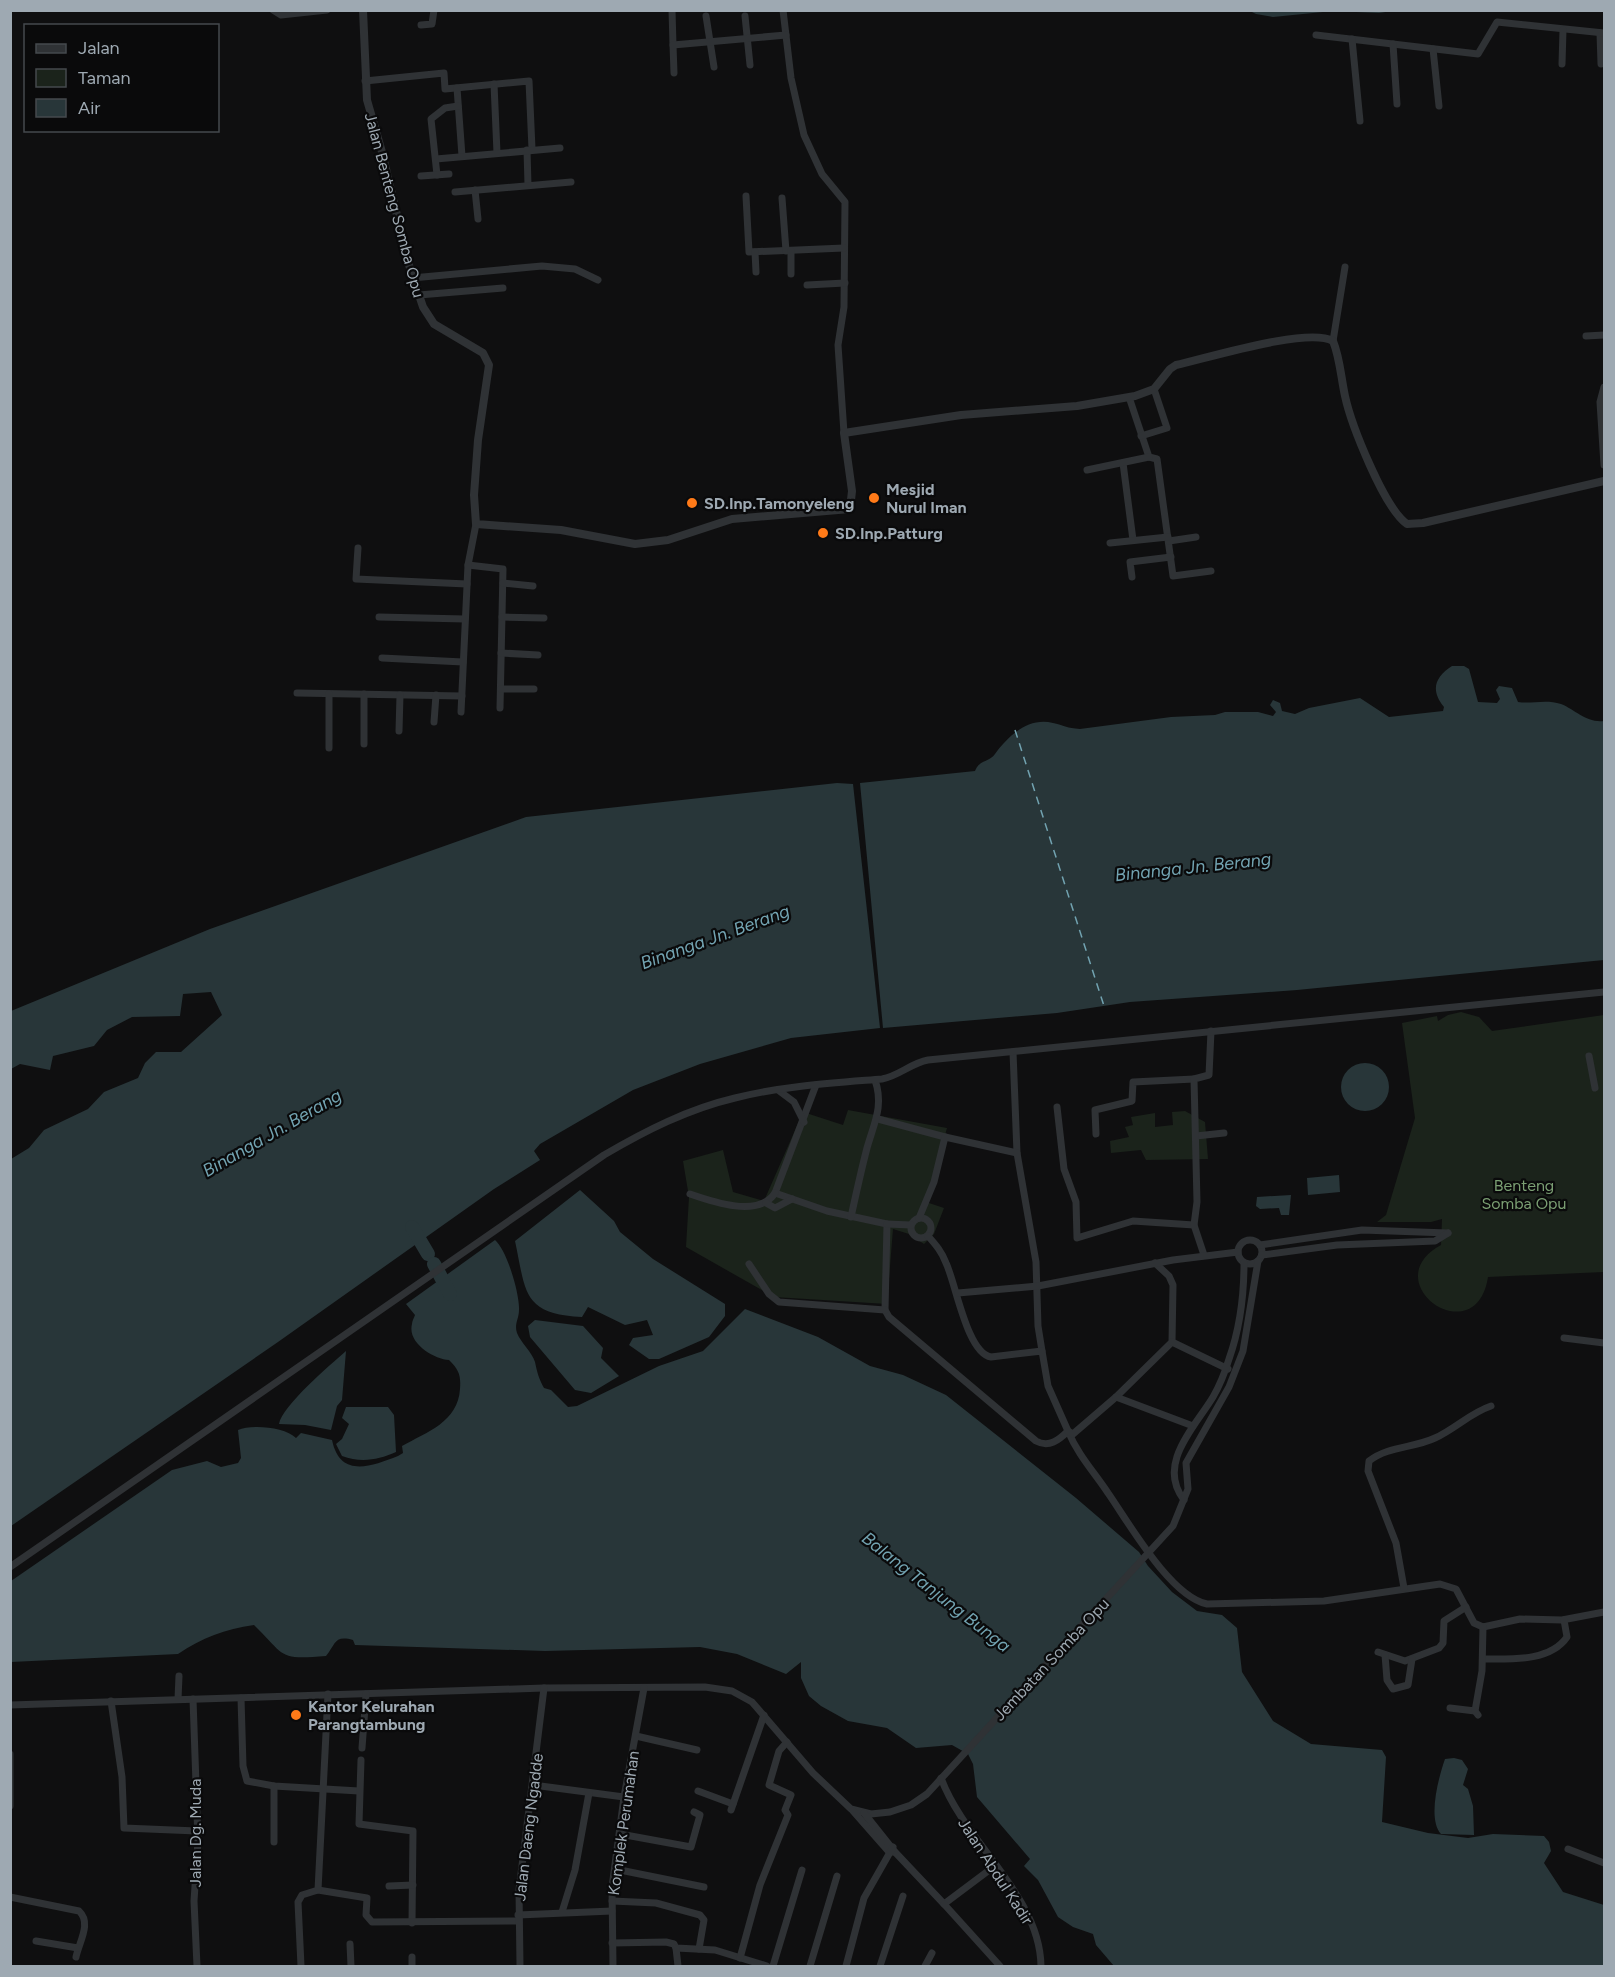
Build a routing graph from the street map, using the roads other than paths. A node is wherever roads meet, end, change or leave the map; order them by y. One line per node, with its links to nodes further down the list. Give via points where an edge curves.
1 (273, 10): 2 (street, via 281,15)
2 (327, 10)
3 (363, 10): 25 (street, Jalan Benteng Somba Opu)
4 (434, 10): 9 (street, via 432,24)
5 (672, 10): 18 (street)
6 (783, 10): 12 (street)
7 (706, 16): 16 (street)
8 (745, 16): 14 (street)
9 (421, 25)
10 (1563, 30): 11 (street); 19 (street, via 1497,22 1478,54); 21 (street)
11 (1602, 33): 20 (street)
12 (786, 35): 14 (street); 47 (street, via 804,135 822,174 844,199)
13 (1316, 35): 15 (street)
14 (747, 38): 16 (street); 22 (street)
15 (1352, 39): 17 (street); 31 (street)
16 (710, 41): 18 (street); 23 (street)
17 (1393, 44): 19 (street); 28 (street)
18 (674, 45): 24 (street)
19 (1433, 49): 30 (street)
20 (1601, 63)
21 (1562, 64)
22 (750, 65)
23 (714, 67)
24 (674, 73)
25 (365, 81): 27 (street, via 444,73 445,89); 53 (street, Jalan Benteng Somba Opu)
26 (494, 84): 27 (street); 33 (street, via 529,81); 34 (street)
27 (457, 88): 29 (street)
28 (1397, 104)
29 (458, 106): 35 (street); 36 (street, via 445,108 431,119)
30 (1440, 106)
31 (1360, 121)
32 (560, 148): 33 (street)
33 (529, 149): 34 (street); 41 (street)
34 (497, 153): 35 (street)
35 (462, 156): 36 (street)
36 (436, 159): 37 (street)
37 (437, 174): 38 (street); 39 (street)
38 (449, 174)
39 (422, 176)
40 (571, 182): 41 (street)
41 (528, 185): 42 (street)
42 (476, 190): 43 (street); 46 (street)
43 (455, 192)
44 (746, 196): 49 (street, via 749,252)
45 (782, 198): 48 (street)
46 (478, 219)
47 (844, 248): 48 (street); 55 (street)
48 (788, 251): 49 (street); 52 (street)
49 (755, 252): 51 (street)
50 (1345, 267): 61 (street)
51 (756, 272)
52 (791, 274)
53 (412, 278): 54 (street, via 542,266 575,269); 58 (street, Jalan Benteng Somba Opu)
54 (598, 280)
55 (845, 283): 56 (street); 65 (street, via 838,345)
56 (807, 285)
57 (503, 288): 58 (street)
58 (419, 295): 72 (street, Jalan Benteng Somba Opu, via 434,324 483,353 489,365 478,440)
59 (1605, 335): 60 (street)
60 (1586, 336)
61 (1333, 341): 63 (street, via 1282,341 1176,365); 71 (street, via 1358,437 1384,490 1407,524 1423,524)
62 (1605, 387): 69 (street, via 1600,402)
63 (1154, 389): 64 (street); 66 (street, via 1167,428)
64 (1129, 397): 65 (street, via 1077,406 950,416); 66 (street)
65 (844, 433): 72 (street, via 852,491 849,509 732,519 668,540 635,544 561,530)
66 (1142, 436): 67 (street)
67 (1149, 457): 68 (street); 74 (street, via 1157,459)
68 (1123, 462): 70 (street); 75 (street)
69 (1605, 465)
70 (1087, 470)
71 (1605, 480)
72 (476, 524): 79 (street)
73 (1196, 537): 74 (street)
74 (1168, 539): 75 (street); 78 (street)
75 (1133, 540): 76 (street)
76 (1110, 543)
77 (358, 548): 82 (street, via 356,579)
78 (1171, 557): 80 (street, via 1173,576); 81 (street, via 1130,562)
79 (468, 565): 82 (street); 83 (street, via 503,569)
80 (1211, 571)
81 (1132, 577)
82 (467, 584): 88 (street)
83 (503, 584): 84 (street); 86 (street)
84 (533, 586)
85 (379, 617): 88 (street)
86 (502, 617): 87 (street); 89 (street)
87 (544, 618)
88 (465, 619): 92 (street)
89 (501, 653): 90 (street); 93 (street)
90 (538, 655)
91 (382, 658): 92 (street)
92 (463, 662): 100 (street)
93 (501, 689): 94 (street); 101 (street)
94 (534, 689)
95 (297, 693): 96 (street)
96 (329, 694): 97 (street); 106 (street)
97 (364, 694): 98 (street); 105 (street)
98 (400, 695): 99 (street); 104 (street)
99 (436, 695): 100 (street); 103 (street)
100 (462, 696): 102 (street)
101 (500, 708)
102 (461, 711)
103 (434, 722)
104 (399, 731)
105 (364, 744)
106 (329, 748)
107 (1605, 992): 108 (street)
108 (1211, 1031): 109 (street); 111 (street, via 1209,1075)
109 (1013, 1052): 112 (street, via 923,1061 900,1074); 123 (street)
110 (1589, 1056): 114 (street)
111 (1194, 1079): 120 (street, via 1133,1082 1132,1101 1095,1110); 121 (street)
112 (875, 1080): 113 (street); 117 (street)
113 (816, 1085): 115 (street); 118 (street)
114 (1594, 1088)
115 (778, 1090): 118 (street, via 795,1102); 156 (street, via 735,1098 653,1128 580,1170)
116 (1057, 1107): 132 (street, via 1064,1169 1075,1197 1078,1238 1133,1221)
117 (878, 1119): 122 (street); 128 (street, via 868,1143)
118 (804, 1122): 124 (street)
119 (1224, 1133): 121 (street)
120 (1096, 1134)
121 (1196, 1136): 132 (street)
122 (945, 1137): 123 (street); 129 (street, via 934,1182)
123 (1017, 1154): 141 (street)
124 (775, 1193): 126 (street); 127 (street)
125 (690, 1194): 127 (street, via 735,1204)
126 (792, 1199): 127 (street, via 776,1208); 128 (street)
127 (766, 1203)
128 (851, 1217): 130 (street)
129 (919, 1218): 131 (street); 133 (street, via 931,1224)
130 (887, 1224): 131 (street); 143 (street)
131 (911, 1225): 133 (street, via 916,1237)
132 (1194, 1225): 136 (street)
133 (928, 1236): 142 (street, via 940,1250)
134 (1260, 1245): 135 (street, via 1246,1240); 137 (street); 137 (street, via 1362,1230 1448,1233 1435,1241 1337,1245)
135 (1238, 1252): 136 (street); 139 (street)
136 (1204, 1255): 138 (street)
137 (1260, 1258): 139 (street); 149 (street, via 1247,1335)
138 (1155, 1263): 141 (street); 145 (street, via 1173,1285)
139 (1244, 1263): 148 (street, via 1238,1325)
140 (749, 1264): 143 (street, via 779,1302)
141 (1038, 1286): 142 (street); 147 (street)
142 (958, 1293): 147 (street, via 962,1316 984,1355)
143 (885, 1310): 153 (street, via 901,1329 1036,1441 1053,1443)
144 (1564, 1338): 146 (street)
145 (1172, 1342): 148 (street); 150 (street)
146 (1605, 1343)
147 (1042, 1351): 153 (street, via 1048,1386)
148 (1226, 1369): 149 (street); 152 (street)
149 (1236, 1372): 154 (street, via 1189,1456)
150 (1116, 1397): 152 (street); 153 (street, via 1073,1434)
151 (1491, 1406): 157 (street, via 1434,1438 1369,1461 1368,1471 1396,1543)
152 (1193, 1426): 154 (street, via 1179,1447 1176,1465 1178,1491)
153 (1068, 1431): 155 (street, via 1077,1452)
154 (1184, 1500): 155 (street, Jembatan Somba Opu, via 1173,1526)
155 (1146, 1556): 157 (street, via 1188,1594 1207,1604 1324,1601); 182 (street, Jembatan Somba Opu)
156 (10, 1567)
157 (1404, 1588): 158 (street, via 1447,1585 1456,1589)
158 (1466, 1608): 161 (street, via 1474,1623); 162 (street, via 1444,1621 1442,1646)
159 (1605, 1612): 160 (street)
160 (1564, 1620): 161 (street, via 1520,1619); 163 (street, via 1567,1637 1550,1652 1510,1660)
161 (1484, 1627): 163 (street)
162 (1412, 1659): 162 (street, via 1381,1654 1393,1689 1408,1685)
163 (1483, 1659): 174 (street, via 1476,1713)
164 (179, 1676): 170 (street)
165 (544, 1688): 166 (street); 167 (street); 183 (street, Jalan Daeng Ngadde)
166 (644, 1688): 175 (street, via 695,1686 732,1691 744,1696); 176 (street, Komplek Perumahan)
167 (366, 1694): 168 (street); 178 (street)
168 (328, 1695): 169 (street); 185 (street)
169 (242, 1698): 171 (street); 184 (street, via 245,1779)
170 (178, 1699): 171 (street); 172 (street)
171 (192, 1699): 194 (street, Jalan Dg. Muda)
172 (111, 1701): 173 (street); 194 (street, via 122,1777 124,1828)
173 (10, 1705)
174 (1450, 1708)
175 (764, 1715): 177 (street); 187 (street, via 732,1807)
176 (636, 1736): 179 (street); 189 (street, Komplek Perumahan)
177 (787, 1742): 191 (street); 226 (street, via 778,1753 769,1785 791,1795 785,1810 788,1815 760,1885)
178 (362, 1748)
179 (697, 1750)
180 (10, 1754): 190 (street)
181 (361, 1760): 186 (street)
182 (941, 1778): 193 (street, via 927,1794 902,1809); 201 (street, Jalan Abdul Kadir, via 955,1807)
183 (533, 1785): 188 (street); 215 (street, Jalan Daeng Ngadde)
184 (274, 1786): 185 (street); 197 (street)
185 (322, 1789): 186 (street); 208 (street)
186 (359, 1791): 205 (street, via 359,1824 413,1831)
187 (698, 1791)
188 (589, 1793): 189 (street); 214 (street, via 575,1870)
189 (624, 1797): 195 (street, Komplek Perumahan)
190 (10, 1806)
191 (851, 1809): 193 (street); 196 (street)
192 (694, 1812): 195 (street, via 700,1815 691,1847)
193 (864, 1813): 196 (street)
194 (197, 1832): 227 (street, Jalan Dg. Muda)
195 (620, 1834): 202 (street, Komplek Perumahan)
196 (882, 1840): 198 (street)
197 (274, 1842)
198 (893, 1850): 212 (street); 237 (street, via 864,1898)
199 (1568, 1850): 200 (street)
200 (1605, 1863)
201 (996, 1864): 212 (street); 241 (street, Jalan Abdul Kadir, via 1032,1923 1040,1944)
202 (615, 1869): 207 (street); 211 (street, Komplek Perumahan)
203 (802, 1870): 235 (street)
204 (837, 1876): 236 (street)
205 (413, 1885): 206 (street); 216 (street)
206 (389, 1886)
207 (704, 1887)
208 (318, 1890): 216 (street, via 367,1898 369,1922); 228 (street, via 302,1895 298,1902)
209 (903, 1896): 238 (street)
210 (10, 1897): 220 (street, via 79,1911 85,1926)
211 (612, 1901): 213 (street, Komplek Perumahan); 222 (street, via 656,1903 700,1915 704,1920)
212 (944, 1904): 240 (street)
213 (612, 1911): 214 (street); 218 (street, Komplek Perumahan)
214 (562, 1912): 215 (street)
215 (518, 1918): 216 (street); 231 (street, Jalan Daeng Ngadde)
216 (412, 1923)
217 (36, 1941): 220 (street)
218 (612, 1943): 221 (street, via 666,1942); 232 (street, Komplek Perumahan)
219 (350, 1944): 229 (street)
220 (78, 1948): 224 (street)
221 (676, 1948): 222 (street); 233 (street)
222 (699, 1949): 226 (street)
223 (932, 1953): 239 (street)
224 (76, 1957)
225 (412, 1957): 230 (street)
226 (740, 1958): 234 (street)
227 (197, 1966)
228 (301, 1966)
229 (351, 1966)
230 (412, 1966)
231 (520, 1966)
232 (613, 1966)
233 (678, 1966)
234 (767, 1966)
235 (773, 1966)
236 (810, 1966)
237 (846, 1966)
238 (880, 1966)
239 (925, 1966)
240 (1000, 1966)
241 (1041, 1966)

